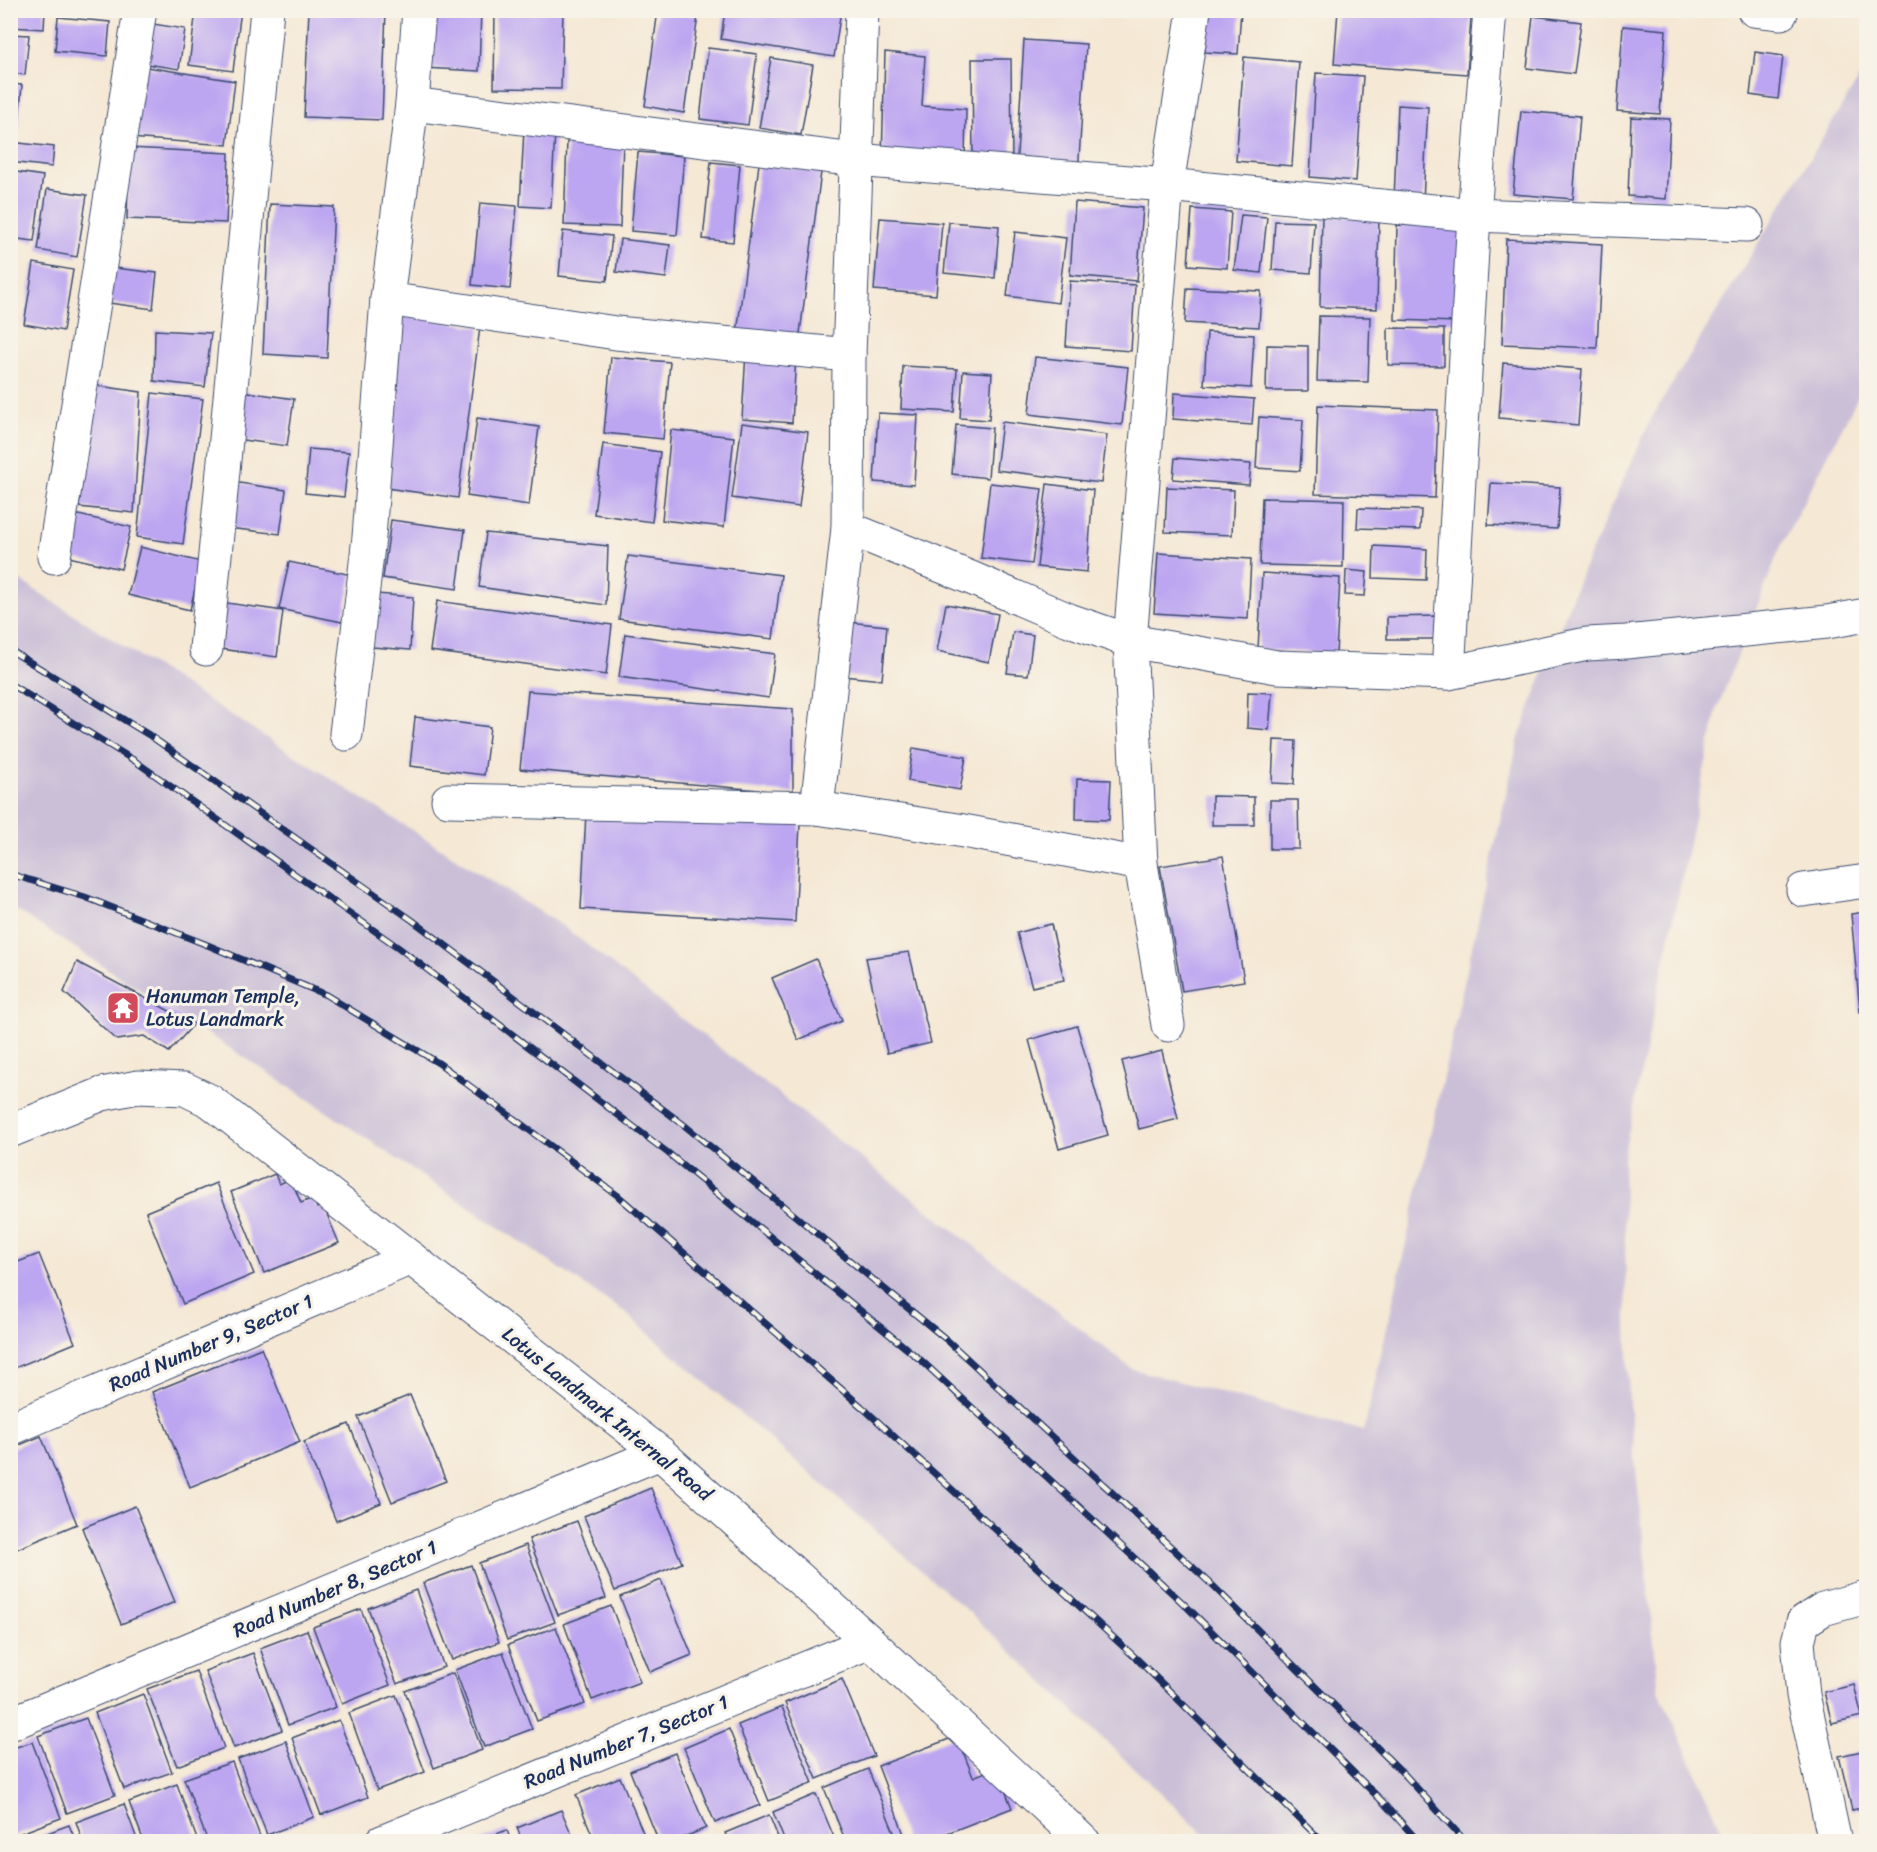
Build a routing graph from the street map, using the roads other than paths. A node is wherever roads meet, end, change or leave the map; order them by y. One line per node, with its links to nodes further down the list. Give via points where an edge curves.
1 (140, 10): 15 (street)
2 (267, 10): 18 (street)
3 (419, 10): 7 (street)
4 (862, 10): 8 (street)
5 (1194, 10): 9 (street)
6 (1490, 10): 10 (street)
7 (412, 104): 8 (street); 12 (street)
8 (855, 160): 9 (street); 13 (street)
9 (1167, 184): 10 (street); 17 (street)
10 (1474, 215): 11 (street); 19 (street)
11 (1747, 225)
12 (387, 299): 13 (street, via 616,333); 20 (street, via 369,537)
13 (849, 355): 14 (street)
14 (848, 528): 17 (street, via 1069,620); 22 (street)
15 (54, 557)
16 (1866, 615): 19 (street, via 1587,644)
17 (1130, 641): 19 (street, via 1277,667); 23 (street)
18 (206, 649)
19 (1448, 672)
20 (346, 734)
21 (448, 800): 22 (street)
22 (817, 808): 23 (street)
23 (1141, 864): 26 (street)
24 (1866, 881): 25 (street)
25 (1803, 890)
26 (1168, 1025)
27 (10, 1131): 28 (street, Lotus Landmark Internal Road, via 102,1094 138,1087 185,1089 210,1101)
28 (411, 1258): 29 (street, Road Number 9, Sector 1); 30 (street, Lotus Landmark Internal Road)
29 (10, 1429)
30 (660, 1453): 32 (street, Lotus Landmark Internal Road); 33 (street, Road Number 8, Sector 1)
31 (1866, 1597): 36 (street, via 1823,1609 1803,1622 1798,1642 1803,1695)
32 (870, 1642): 34 (street, Road Number 7, Sector 1); 35 (street, Lotus Landmark Internal Road)
33 (10, 1724)
34 (382, 1842)
35 (1084, 1842)
36 (1835, 1842)

